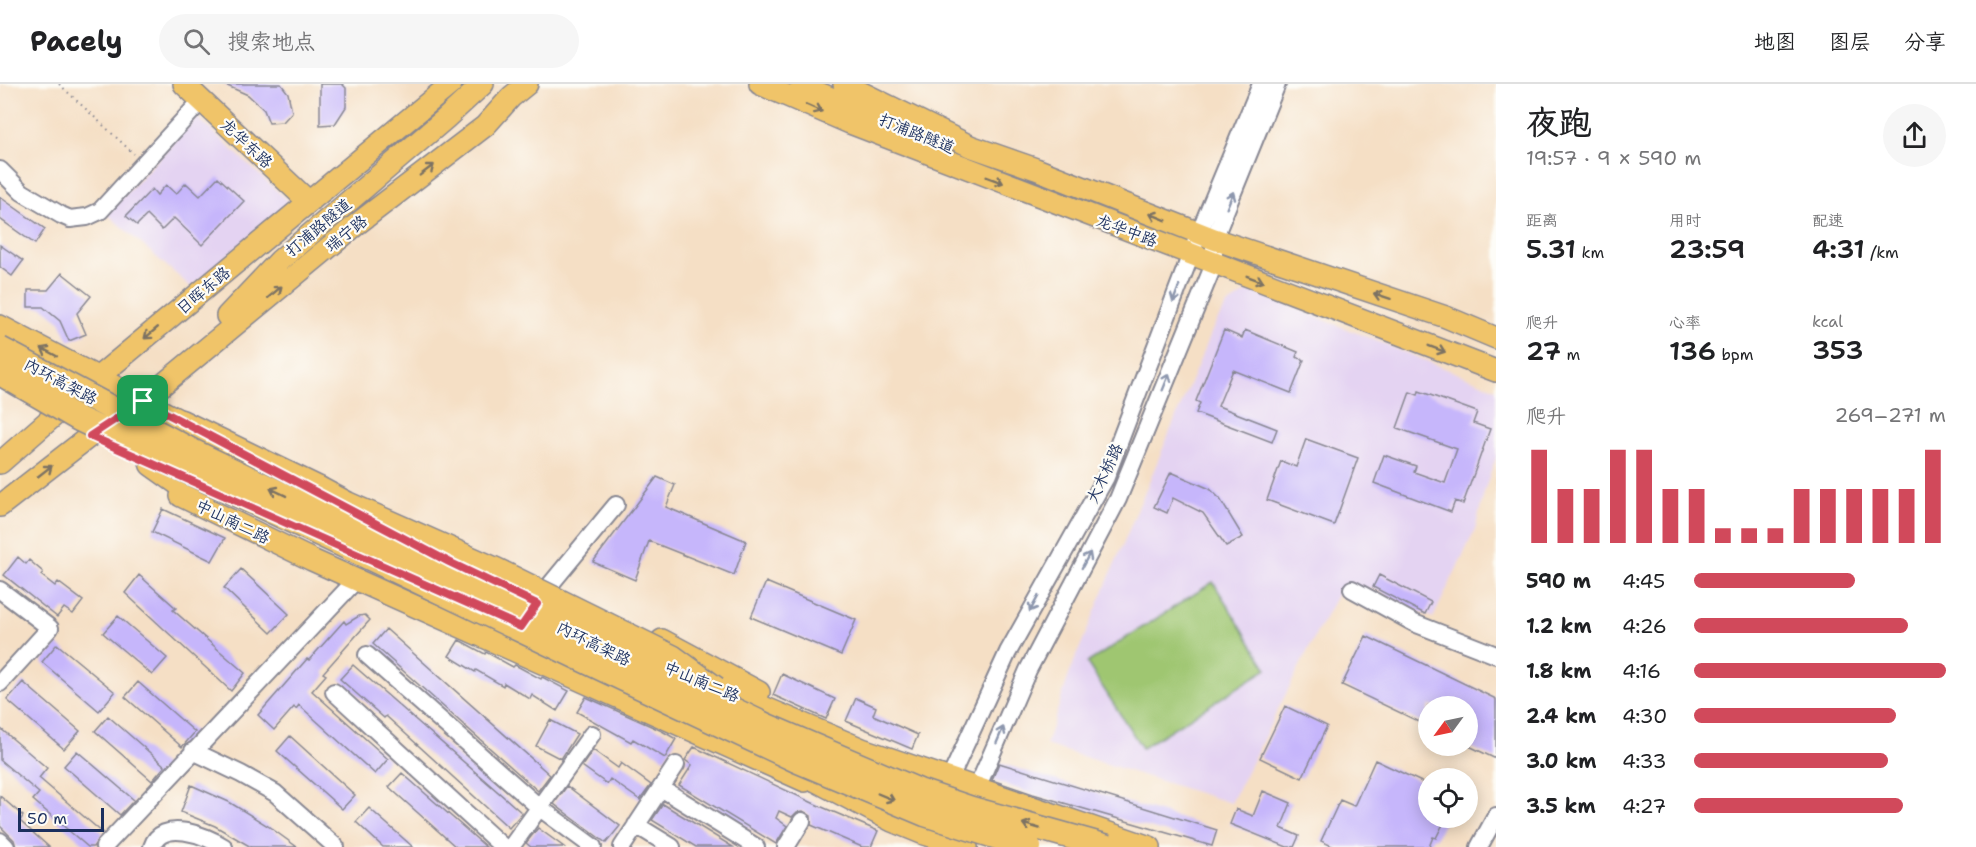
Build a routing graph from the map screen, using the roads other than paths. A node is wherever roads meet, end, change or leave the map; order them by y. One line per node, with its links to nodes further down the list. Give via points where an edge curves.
1 (184, 84): 12 (main road, 龙华东路)
2 (451, 84): 15 (main road, 日晖东路)
3 (470, 84): 15 (main road, 日晖东路, via 330,200)
4 (483, 84): 25 (main road, 打浦路隧道, via 280,260)
5 (527, 84): 11 (main road, 瑞宁路)
6 (760, 84): 17 (main road, 龙华中路, one-way to 17, via 850,123)
7 (844, 84): 13 (main road, 龙华中路, via 970,146)
8 (1261, 84): 16 (street, 大木桥路)
9 (1277, 84): 16 (street, 大木桥路, one-way to 9)
10 (802, 86): 13 (main road, 打浦路隧道, via 955,149)
11 (515, 91): 25 (main road, 瑞宁路, one-way to 11, via 357,224 485,126)
12 (201, 100): 14 (street, via 100,211 87,217 70,219 61,215 22,192); 15 (main road, 龙华东路)
13 (1036, 169): 16 (main road, 龙华中路, one-way to 13)
14 (0, 170)
15 (309, 202): 24 (main road, 日晖东路, one-way to 24)
16 (1206, 236): 17 (street, 大木桥路); 18 (street, 大木桥路); 20 (main road, 龙华中路, one-way to 16, via 1446,317)
17 (1191, 255): 18 (main road, 龙华中路); 50 (street, 大木桥路, one-way to 50, via 1106,477 1008,652)
18 (1214, 264): 22 (main road, 龙华中路, one-way to 22); 52 (street, 大木桥路, one-way to 18, via 1028,670 1118,499)
19 (0, 326): 24 (main road, 中山南二路, one-way to 19)
20 (1496, 338)
21 (0, 349): 46 (highway, 内环高架路, one-way to 21, bridge, via 192,451)
22 (1496, 372)
23 (0, 373): 46 (highway, 内环高架路, bridge, via 79,419)
24 (97, 378): 27 (main road, 中山南二路); 28 (main road, 日晖东路)
25 (165, 382): 27 (main road)
26 (0, 383): 28 (main road, 中山南二路)
27 (143, 401): 29 (main road, 中山南二路); 30 (main road)
28 (56, 414): 30 (main road, 中山南二路); 32 (main road, 日晖东路)
29 (181, 422): 36 (main road, 中山南二路, via 292,466); 39 (main road, 中山南二路); 46 (highway, bridge, via 672,657)
30 (90, 436): 31 (main road, 中山南二路); 33 (main road, one-way to 30)
31 (147, 461): 35 (main road, 中山南二路, via 168,489); 40 (main road, 中山南二路); 46 (highway, bridge, via 202,496 614,687)
32 (0, 463)
33 (0, 506)
34 (616, 506): 36 (street)
35 (356, 580): 48 (street); 56 (main road, 中山南二路)
36 (550, 585): 39 (street); 47 (main road, 中山南二路, via 662,639)
37 (1352, 588): 42 (street, via 1414,623)
38 (0, 590): 43 (street, via 50,628)
39 (537, 604): 40 (street); 47 (main road, 中山南二路, via 655,661)
40 (521, 627): 56 (main road, 中山南二路, via 569,647)
41 (367, 655): 53 (street)
42 (1496, 655)
43 (0, 683)
44 (334, 692): 66 (street)
45 (592, 734): 53 (street)
46 (766, 735): 74 (highway, 内环高架路, one-way to 74, bridge, via 926,814); 75 (highway, 内环高架路, one-way to 46, bridge, via 972,809)
47 (862, 749): 50 (main road, 中山南二路)
48 (193, 751): 62 (street); 65 (street, via 275,793)
49 (676, 765): 51 (street)
50 (950, 779): 52 (main road, 中山南二路); 59 (street, 大木桥路)
51 (661, 788): 57 (street); 71 (street)
52 (977, 789): 60 (street, 大木桥路); 76 (main road, 中山南二路)
53 (540, 808): 67 (street); 68 (street)
54 (1496, 816): 77 (street)
55 (802, 821): 72 (street)
56 (891, 821): 59 (main road, 中山南二路)
57 (636, 825): 69 (street); 70 (street)
58 (0, 841): 61 (street)
59 (921, 841): 60 (main road, 中山南二路)
60 (943, 844): 73 (main road, 中山南二路)
61 (6, 847)
62 (104, 847)
63 (152, 847): 64 (street, via 161,834 176,830)
64 (224, 847)
65 (336, 847)
66 (503, 847)
67 (511, 847)
68 (593, 847)
69 (622, 847)
70 (672, 847)
71 (756, 847)
72 (786, 847)
73 (967, 847)
74 (1029, 847)
75 (1108, 847)
76 (1150, 847)
77 (1479, 847)

